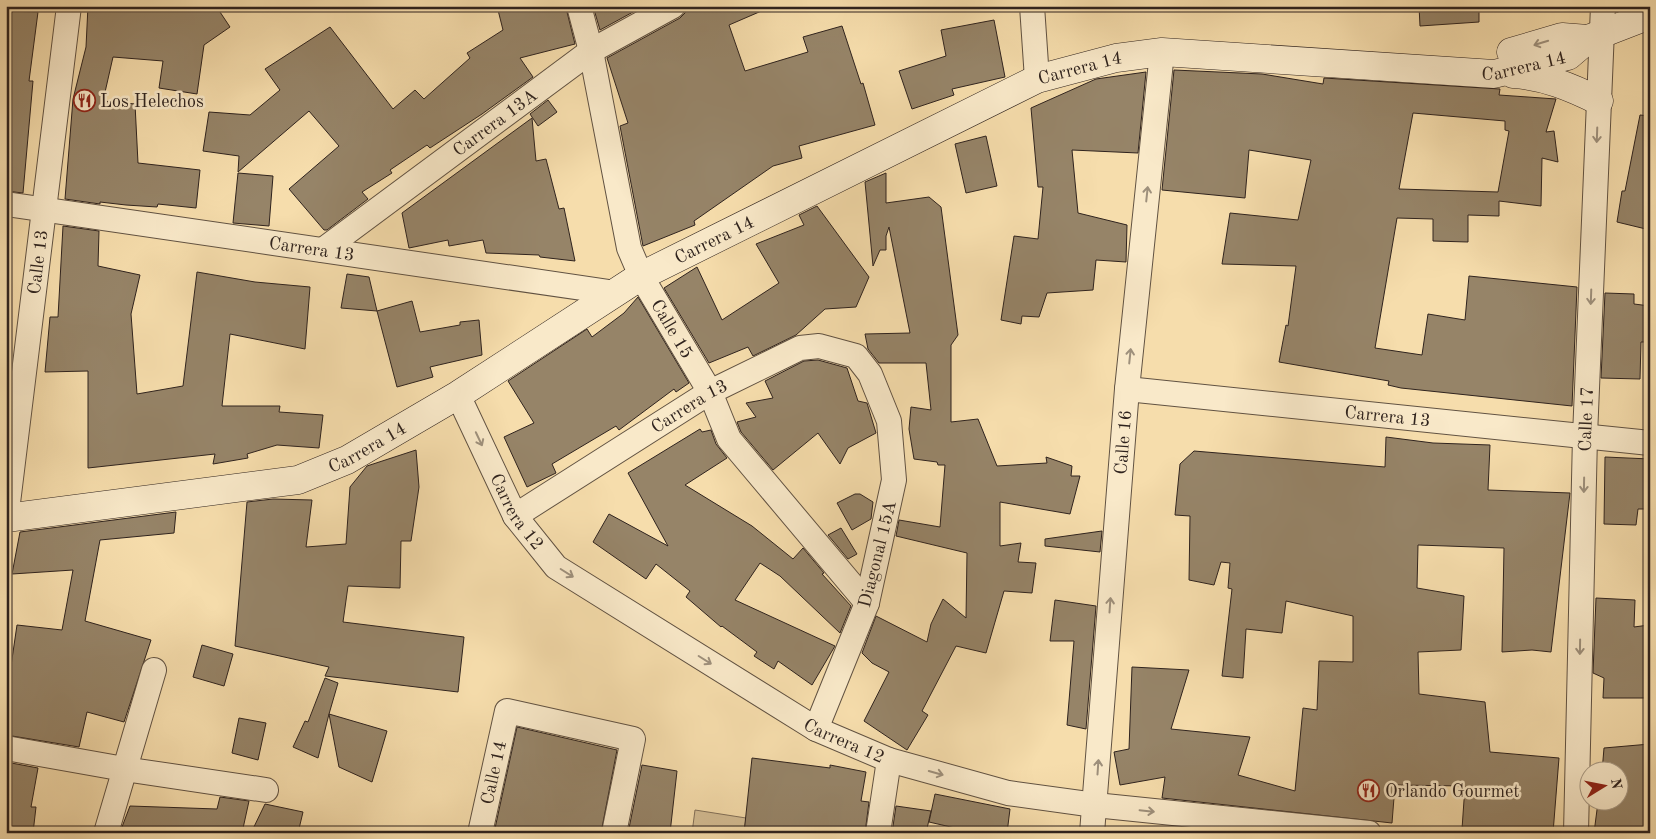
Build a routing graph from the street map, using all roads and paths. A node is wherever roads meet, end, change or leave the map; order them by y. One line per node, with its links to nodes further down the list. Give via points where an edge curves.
1 (69, 6): 15 (street, Calle 13)
2 (579, 6): 8 (street, Calle 15)
3 (673, 6): 8 (street, Carrera 13A)
4 (1032, 6): 12 (street)
5 (1604, 6): 7 (street, Calle 17)
6 (1650, 16): 7 (street, Carrera 14)
7 (1595, 36): 10 (street, Carrera 14, one-way to 10, via 1562,37); 11 (street, Carrera 14, via 1568,56); 13 (street, Calle 17)
8 (591, 51): 16 (street, Carrera 13A); 17 (street, Calle 15, via 629,248)
9 (1162, 52): 10 (street, Carrera 14); 12 (street, Carrera 14, via 1116,58); 20 (street, Calle 16, one-way to 9)
10 (1450, 70): 11 (street, Carrera 14)
11 (1494, 74): 13 (street, via 1530,75 1566,84)
12 (1037, 79): 17 (street, Carrera 14)
13 (1598, 101): 23 (street, Calle 17, one-way to 23)
14 (6, 204): 15 (street, Carrera 13)
15 (45, 208): 16 (street, Carrera 13); 26 (street, Calle 13)
16 (323, 250): 18 (street, Carrera 13)
17 (641, 276): 18 (street, Carrera 14); 21 (street, Calle 15)
18 (616, 293): 22 (street, Carrera 14)
19 (870, 374): 21 (street, Carrera 13, via 856,356 819,346 800,348); 27 (street, Diagonal 15A, via 889,421 894,480)
20 (1127, 389): 23 (street, Carrera 13); 34 (street, Calle 16, one-way to 20)
21 (710, 392): 25 (street, Carrera 13); 27 (street, Calle 15, via 729,439)
22 (458, 395): 25 (street, Carrera 12, one-way to 25); 26 (street, Carrera 14, via 347,460 298,480)
23 (1585, 436): 24 (street, Carrera 13); 41 (street, Calle 17, one-way to 41)
24 (1650, 443)
25 (515, 516): 29 (street, Carrera 12, one-way to 29, via 556,567)
26 (6, 518)
27 (867, 603): 29 (street, Diagonal 15A)
28 (154, 670): 32 (street)
29 (816, 729): 31 (street, Carrera 12)
30 (6, 748): 32 (street)
31 (889, 760): 34 (street, Carrera 12, one-way to 34, via 1008,793); 38 (street)
32 (124, 769): 33 (street); 35 (street)
33 (266, 790)
34 (1095, 805): 39 (street, Calle 16); 40 (street, Carrera 12, one-way to 40)
35 (106, 833)
36 (480, 833): 37 (street, Calle 14, via 507,711 633,739)
37 (614, 833)
38 (878, 833)
39 (1092, 833)
40 (1369, 833)
41 (1576, 833)

